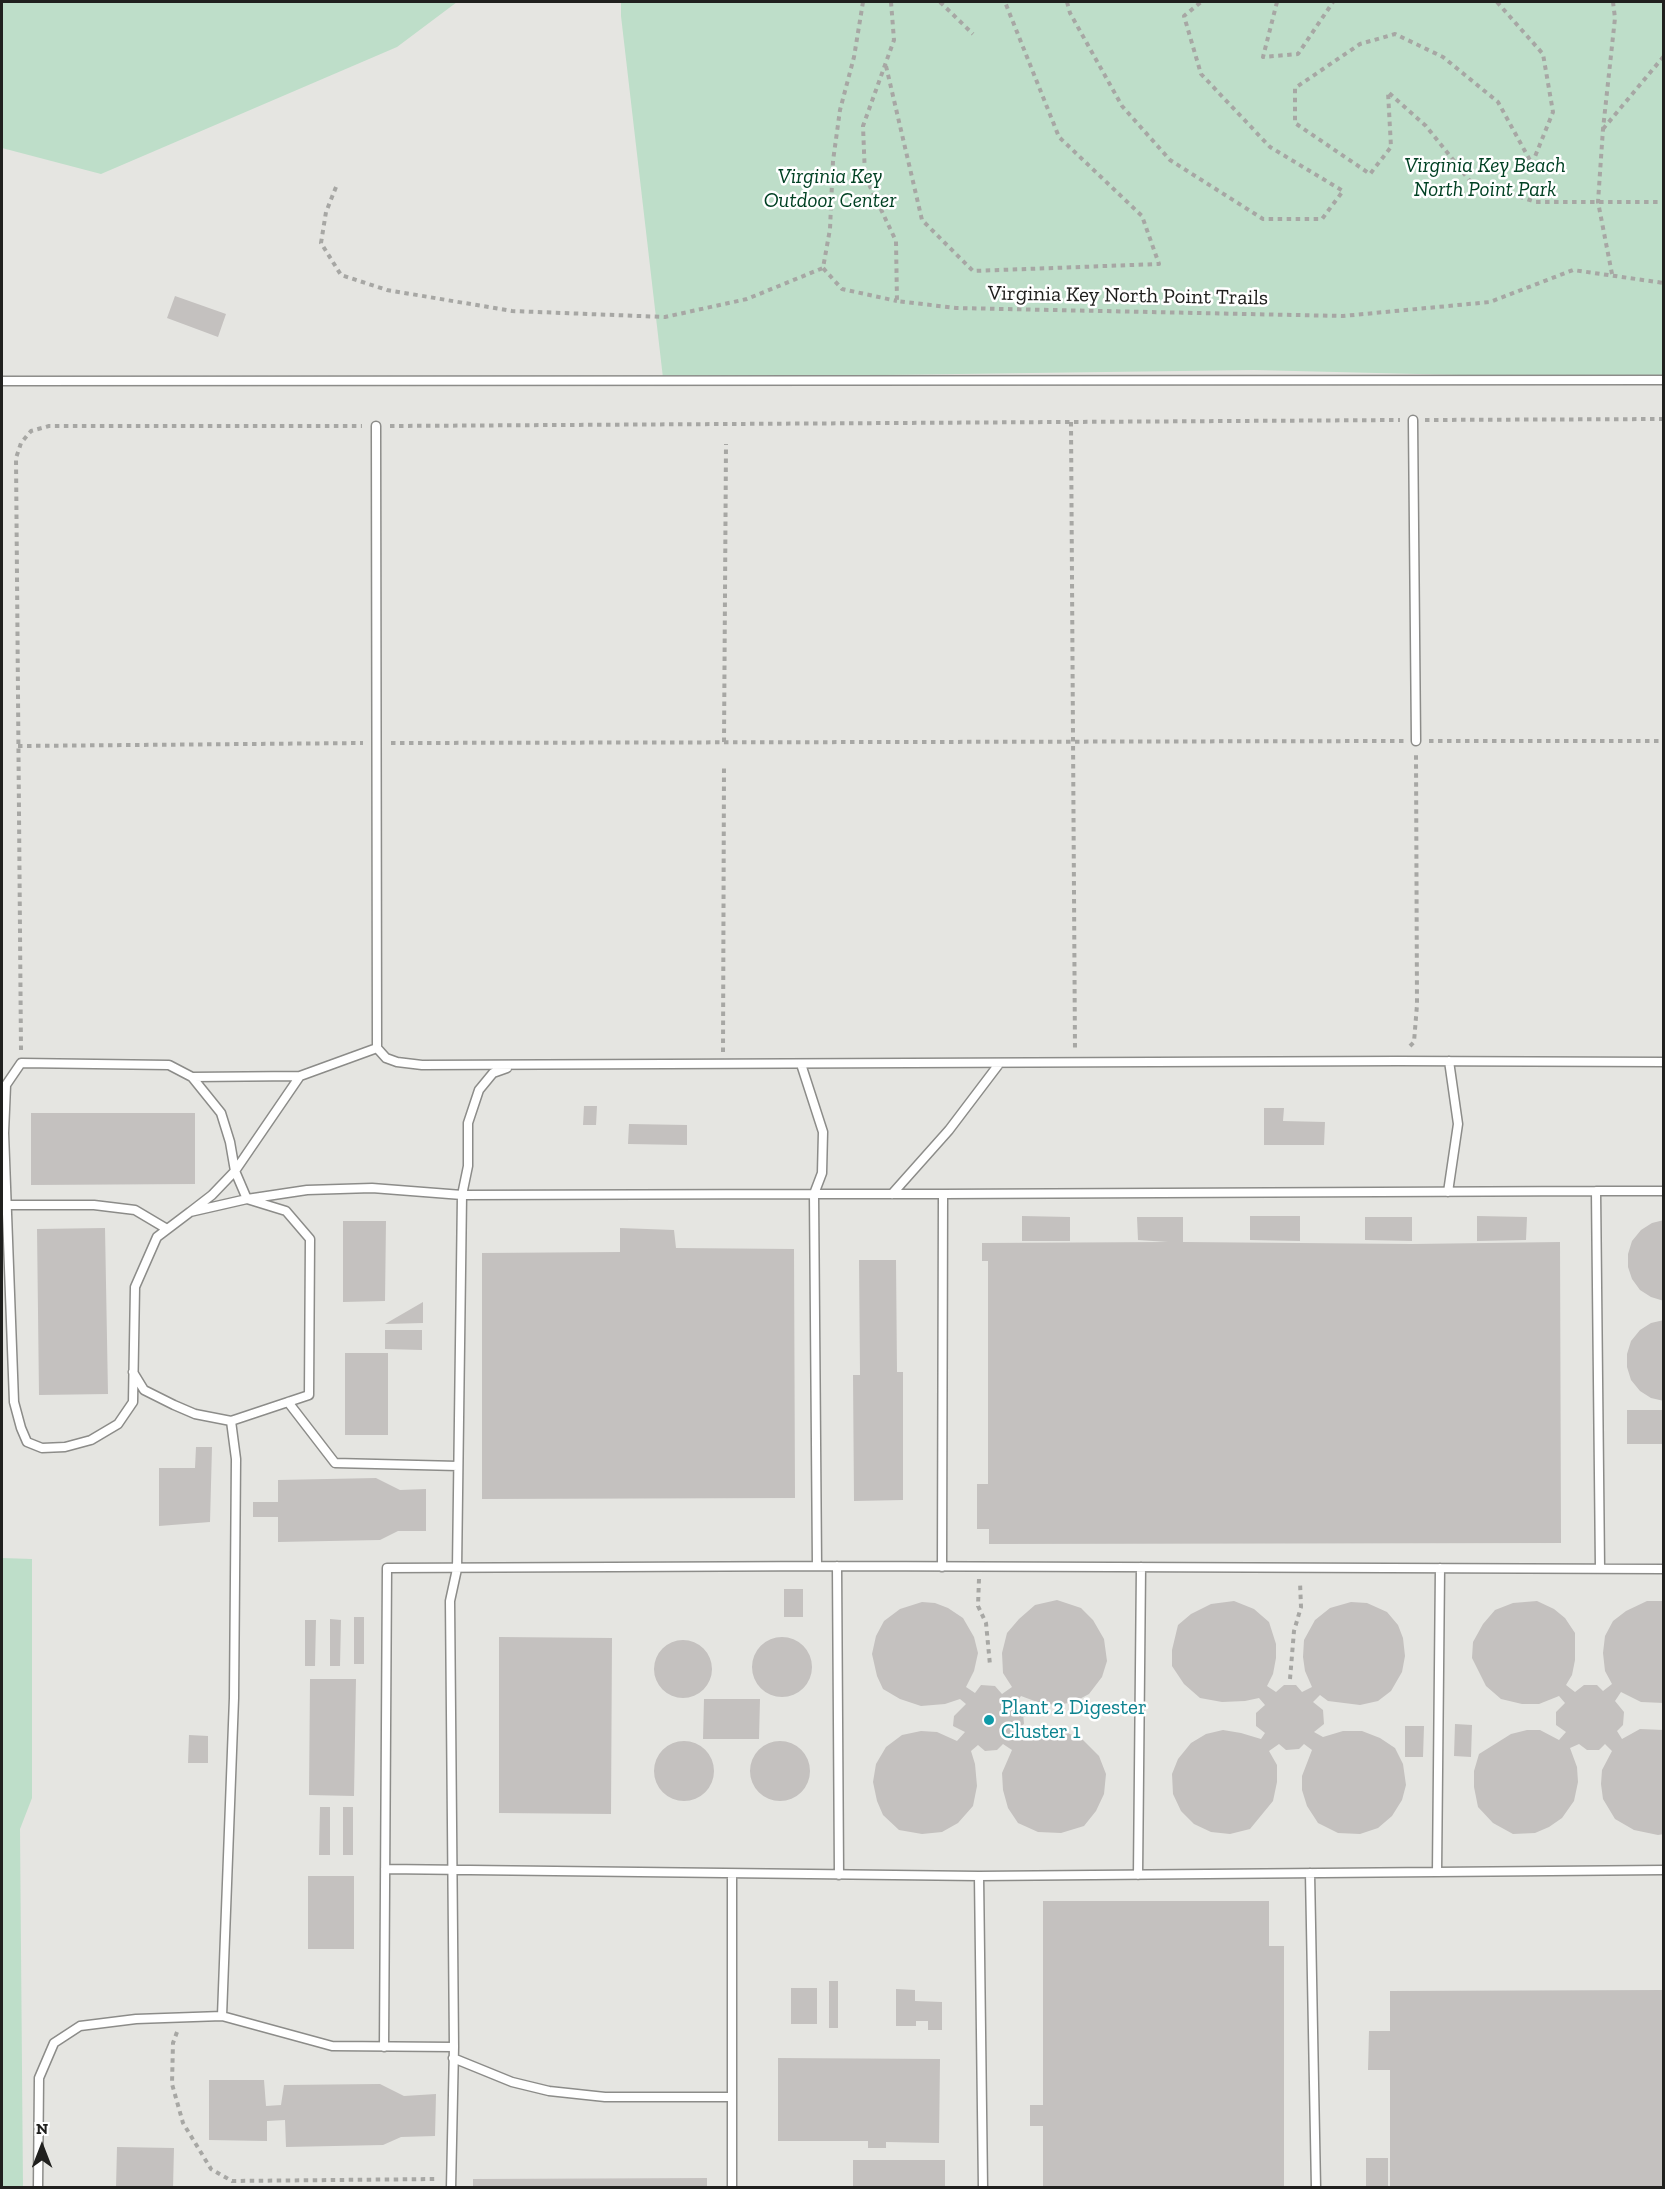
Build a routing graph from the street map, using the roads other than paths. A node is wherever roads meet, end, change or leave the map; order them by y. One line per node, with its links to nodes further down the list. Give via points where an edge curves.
1 (1664, 380): 2 (lane)
2 (2, 381)
3 (1413, 420): 5 (lane)
4 (376, 426): 6 (lane)
5 (1416, 741)
6 (377, 1048): 11 (lane, via 386,1058 397,1062); 12 (lane)
7 (1449, 1061): 8 (lane); 10 (lane); 17 (lane, via 1458,1124)
8 (1664, 1062)
9 (801, 1064): 10 (lane); 11 (lane); 18 (lane, via 823,1132 822,1173)
10 (999, 1064): 19 (lane, via 949,1130)
11 (513, 1065): 21 (lane, via 493,1073 479,1089 468,1123 468,1166)
12 (300, 1076): 13 (lane); 14 (lane)
13 (192, 1077): 14 (lane, via 221,1113); 23 (lane, via 170,1065 21,1063 6,1085)
14 (235, 1171): 22 (lane); 24 (lane)
15 (1596, 1191): 16 (lane); 17 (lane); 35 (lane)
16 (1664, 1191)
17 (1448, 1192): 20 (lane)
18 (814, 1194): 19 (lane); 21 (lane); 30 (lane)
19 (892, 1194): 20 (lane)
20 (943, 1194): 32 (lane)
21 (462, 1195): 22 (lane, via 372,1188 307,1190); 29 (lane)
22 (247, 1199): 24 (lane); 27 (lane, via 286,1211 310,1239 309,1395)
23 (6, 1204): 25 (lane, via 94,1205 135,1210); 26 (lane, via 14,1402 27,1442 42,1448 65,1447 91,1440 118,1424 133,1402)
24 (190, 1212): 25 (lane)
25 (166, 1229): 26 (lane, via 157,1237 135,1287)
26 (133, 1371): 28 (lane, via 144,1389 174,1406)
27 (288, 1402): 28 (lane); 29 (lane, via 335,1463)
28 (231, 1421): 47 (lane, via 236,1460 234,1698)
29 (458, 1466): 36 (lane)
30 (817, 1566): 31 (lane); 36 (lane)
31 (837, 1566): 32 (lane); 44 (lane)
32 (942, 1567): 33 (lane)
33 (1141, 1567): 34 (lane); 45 (lane)
34 (1440, 1568): 35 (lane); 41 (lane)
35 (1600, 1568): 37 (lane)
36 (457, 1569): 38 (lane, via 387,1568); 39 (lane, via 450,1601)
37 (1664, 1569)
38 (385, 1869): 39 (lane); 48 (lane)
39 (452, 1870): 43 (lane); 49 (lane)
40 (1664, 1870): 41 (lane)
41 (1437, 1872): 42 (lane)
42 (1310, 1873): 45 (lane); 56 (lane)
43 (732, 1874): 44 (lane); 51 (lane)
44 (839, 1875): 46 (lane)
45 (1138, 1875): 46 (lane)
46 (979, 1876): 55 (lane)
47 (222, 2016): 48 (lane, via 332,2046); 53 (lane, via 136,2019 80,2026 54,2043 39,2078)
48 (384, 2047): 49 (lane)
49 (454, 2047): 50 (lane)
50 (453, 2058): 51 (lane, via 512,2082 549,2091 605,2097); 52 (lane)
51 (732, 2097): 54 (lane)
52 (451, 2183)
53 (38, 2187)
54 (732, 2187)
55 (983, 2187)
56 (1316, 2187)

